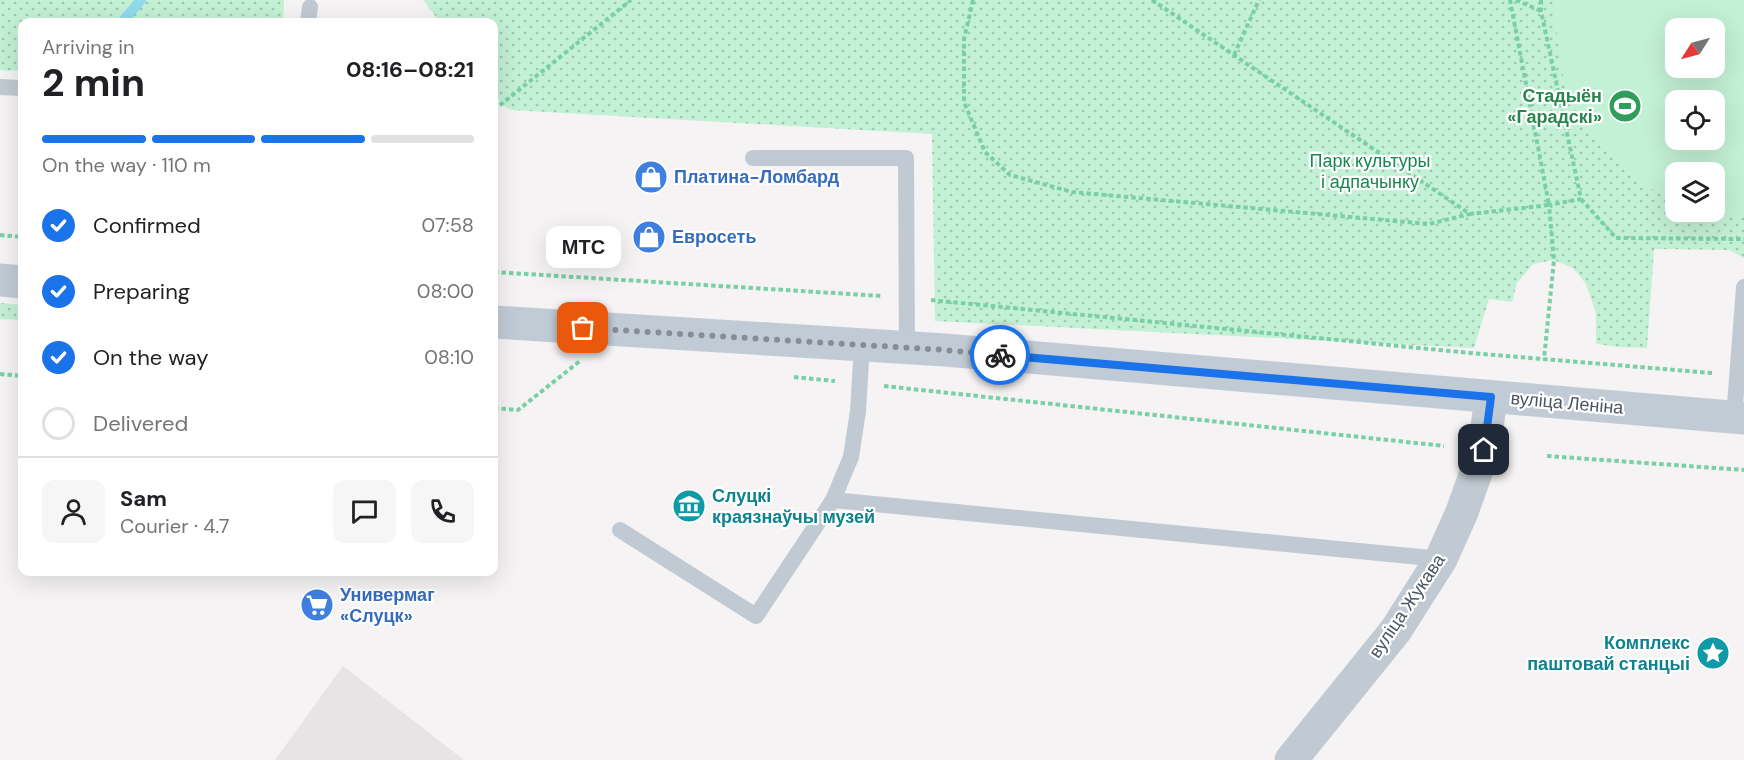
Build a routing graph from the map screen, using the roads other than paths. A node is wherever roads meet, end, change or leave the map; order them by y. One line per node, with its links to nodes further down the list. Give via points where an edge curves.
1 (0, 87): 2 (lane)
2 (18, 88)
3 (753, 158): 9 (lane, via 906,158)
4 (0, 280): 5 (main road)
5 (18, 282)
6 (1744, 287): 11 (lane, via 1737,375)
7 (498, 322): 8 (main road, вуліца Леніна)
8 (862, 345): 9 (main road, вуліца Леніна); 12 (lane, via 851,457)
9 (907, 348): 10 (main road, вуліца Леніна)
10 (1491, 397): 11 (main road, вуліца Леніна); 14 (street, вуліца Жукава, via 1484,450)
11 (1739, 418)
12 (833, 500): 13 (lane, via 756,616); 14 (lane)
13 (620, 530)
14 (1441, 559): 15 (street, вуліца Жукава, via 1396,630)
15 (1291, 760)

